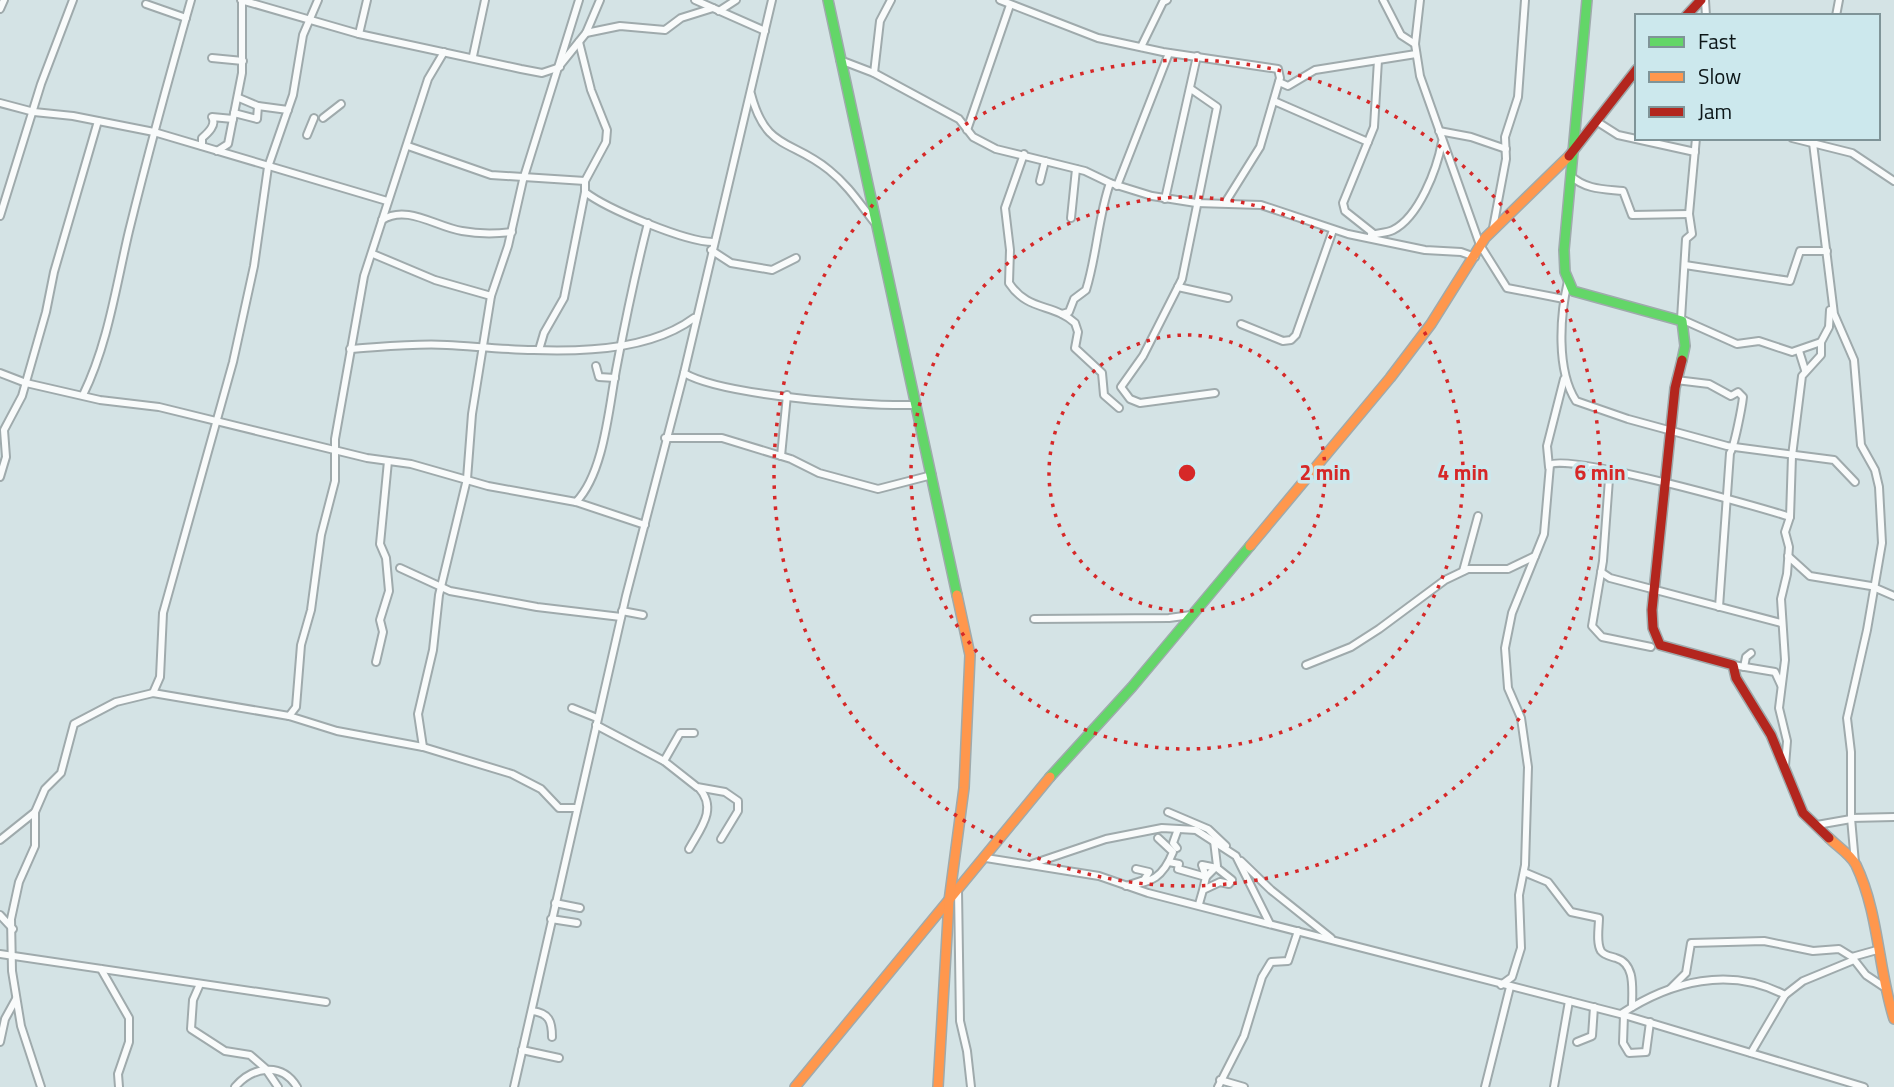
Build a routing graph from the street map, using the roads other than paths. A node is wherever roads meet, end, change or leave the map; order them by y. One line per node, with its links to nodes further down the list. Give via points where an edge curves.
1 (4, 0): 25 (street)
2 (73, 0): 57 (street)
3 (191, 0): 28 (street)
4 (241, 0): 22 (street); 44 (street)
5 (318, 0): 29 (street)
6 (368, 0): 32 (street)
7 (485, 0): 39 (street)
8 (579, 0): 45 (street)
9 (600, 0): 31 (street)
10 (695, 0): 26 (street)
11 (736, 0): 26 (street)
12 (772, 0): 30 (street)
13 (828, 0): 42 (street)
14 (891, 0): 47 (street, via 880,21)
15 (1000, 0): 24 (street)
16 (1167, 0): 35 (street)
17 (1383, 0): 34 (street, via 1401,35)
18 (1420, 0): 34 (street)
19 (1525, 0): 75 (street, via 1518,97 1505,137)
20 (1587, 0): 77 (street)
21 (1703, 0): 27 (street)
22 (254, 1): 29 (street)
23 (146, 4): 28 (street)
24 (1010, 5): 35 (street, via 1079,33); 63 (street)
25 (0, 9)
26 (716, 9): 30 (street); 31 (street, via 681,18 666,30 620,26)
27 (1688, 14)
28 (186, 18): 65 (street)
29 (308, 19): 32 (street); 56 (street)
30 (765, 32): 50 (street)
31 (586, 33): 33 (street)
32 (359, 34): 36 (street)
33 (579, 43): 45 (street); 85 (street, via 607,130 606,142)
34 (1415, 44): 38 (street)
35 (1141, 47): 37 (street)
36 (444, 52): 39 (street); 74 (street, via 428,79)
37 (1169, 53): 40 (street); 88 (street)
38 (1416, 54): 43 (street); 64 (street)
39 (473, 56): 45 (street, via 542,73)
40 (1196, 56): 48 (street, via 1275,67 1280,71); 49 (street)
41 (212, 58): 44 (street)
42 (839, 60): 47 (street); 100 (street)
43 (1378, 60): 48 (street, via 1315,70 1289,86); 72 (street, via 1374,127)
44 (243, 61): 51 (street)
45 (561, 66): 84 (street)
46 (1635, 72): 62 (street)
47 (874, 73): 63 (street, via 959,119)
48 (1279, 82): 52 (street)
49 (1191, 89): 91 (street); 94 (street, via 1217,106)
50 (750, 91): 100 (street, via 757,116 769,133 831,171); 106 (street)
51 (239, 98): 55 (street); 58 (street)
52 (1274, 101): 72 (street); 93 (street, via 1260,147)
53 (0, 103): 57 (street)
54 (341, 104): 60 (street)
55 (258, 107): 56 (street); 58 (street, via 257,119)
56 (288, 110): 81 (street)
57 (34, 112): 61 (street); 90 (street)
58 (234, 116): 73 (street, via 212,117); 76 (street, via 228,144)
59 (314, 118): 66 (street)
60 (323, 118)
61 (98, 121): 65 (street); 137 (street)
62 (1596, 121): 67 (street, via 1618,135); 77 (street)
63 (967, 130): 79 (street, via 989,146)
64 (1439, 131): 68 (street); 75 (street)
65 (154, 132): 73 (street); 139 (street, via 104,337)
66 (307, 135)
67 (1635, 139)
68 (1442, 140): 104 (street, via 1431,184 1396,228); 107 (street)
69 (1641, 140): 78 (street)
70 (1696, 140): 78 (street)
71 (1815, 141): 87 (street, via 1852,153); 109 (street)
72 (1368, 142): 104 (street, via 1343,205)
73 (202, 146): 76 (street)
74 (408, 146): 84 (street, via 491,176); 92 (street)
75 (1506, 149): 101 (street)
76 (217, 151): 81 (street)
77 (1574, 151): 83 (street); 101 (street)
78 (1695, 152): 95 (street)
79 (1024, 154): 80 (street); 120 (street, via 1005,208 1009,283 1027,303)
80 (1045, 161): 82 (street); 86 (street)
81 (268, 167): 92 (street); 143 (street, via 254,266)
82 (1076, 169): 88 (street); 97 (street)
83 (1571, 176): 95 (street, via 1582,185 1623,191 1632,215); 114 (street, via 1564,250)
84 (523, 180): 85 (street); 103 (street)
85 (585, 181): 89 (street)
86 (1040, 181)
87 (1894, 181)
88 (1114, 184): 91 (street); 120 (street, via 1102,204 1086,290 1074,299 1069,312)
89 (585, 192): 99 (street); 128 (street, via 564,298)
90 (3, 194): 96 (street)
91 (1165, 199): 94 (street)
92 (387, 201): 98 (street)
93 (1225, 203): 94 (street); 102 (street, via 1261,205)
94 (1196, 204): 115 (street, via 1195,226)
95 (1689, 215): 113 (street, via 1692,234 1686,239)
96 (0, 216)
97 (1071, 218)
98 (382, 220): 103 (street, via 401,214 459,231); 110 (street)
99 (648, 223): 106 (street, via 698,242); 125 (street)
100 (876, 225): 141 (street)
101 (1493, 229): 107 (street)
102 (1333, 230): 105 (street); 123 (street, via 1291,341)
103 (512, 232): 117 (street)
104 (1374, 234): 105 (street)
105 (1362, 237): 111 (street)
106 (713, 242): 108 (street)
107 (1480, 245): 111 (street); 119 (street, via 1507,288)
108 (711, 250): 112 (street, via 731,263 772,270); 121 (street)
109 (1827, 251): 113 (street, via 1800,251 1793,279 1788,281); 116 (street)
110 (373, 254): 117 (street, via 435,281); 126 (street, via 363,276)
111 (1475, 257): 175 (street, via 1390,378)
112 (796, 258)
113 (1685, 265): 122 (street)
114 (1568, 281): 119 (street); 122 (street, via 1573,291)
115 (1178, 287): 118 (street); 138 (street, via 1121,388 1140,403)
116 (1829, 288): 124 (street, via 1829,327); 169 (street, via 1836,322 1854,360 1861,445 1879,487 1882,543)
117 (491, 296): 127 (street)
118 (1228, 298)
119 (1564, 299): 131 (street)
120 (1062, 314): 142 (street, via 1075,323 1075,348 1102,373 1104,396)
121 (695, 318): 125 (street, via 678,330); 134 (street)
122 (1681, 320): 129 (street, via 1735,344 1759,341 1779,350); 136 (street, via 1685,346)
123 (1241, 324)
124 (1821, 342): 129 (street); 132 (street, via 1819,358)
125 (622, 348): 128 (street); 135 (street)
126 (350, 349): 127 (street, via 447,345); 147 (street)
127 (482, 349): 128 (street); 155 (street)
128 (539, 350)
129 (1799, 351): 132 (street)
130 (596, 366): 135 (street, via 599,377)
131 (1565, 367): 144 (street, via 1574,399 1580,403); 151 (street, via 1547,446)
132 (1805, 370): 149 (street)
133 (0, 373): 137 (street)
134 (684, 373): 140 (street, via 722,386); 145 (street)
135 (615, 379): 159 (street, via 593,478)
136 (1676, 380): 144 (street); 146 (street, via 1709,384 1731,396 1743,394)
137 (26, 383): 139 (street); 154 (street, via 4,430 6,457)
138 (1215, 393)
139 (83, 395): 143 (street)
140 (787, 395): 141 (street); 148 (street)
141 (916, 405): 153 (street)
142 (1119, 408)
143 (218, 422): 147 (street); 185 (street, via 163,613 160,677)
144 (1672, 431): 146 (street); 157 (street)
145 (665, 438): 148 (street, via 722,438); 162 (street)
146 (1734, 447): 149 (street); 158 (street)
147 (334, 448): 150 (street); 187 (street, via 335,481 321,535 312,610 301,645 296,707)
148 (781, 456): 153 (street, via 819,473 878,488)
149 (1792, 456): 156 (street, via 1838,461); 161 (street)
150 (388, 461): 155 (street); 180 (street, via 380,544 389,592 380,620 383,632)
151 (1549, 469): 152 (street, via 1557,461); 163 (street, via 1545,528)
152 (1604, 469): 157 (street); 167 (street, via 1609,479)
153 (932, 475): 221 (street, via 970,655 964,788)
154 (0, 477)
155 (467, 479): 159 (street); 168 (street)
156 (1855, 482)
157 (1666, 484): 158 (street); 170 (street)
158 (1727, 499): 161 (street); 172 (street)
159 (576, 502): 162 (street)
160 (1478, 516): 166 (street)
161 (1790, 517): 164 (street, via 1785,532)
162 (645, 525): 173 (street)
163 (1535, 556): 166 (street, via 1508,569); 216 (street, via 1512,613 1505,648 1508,688 1521,718 1527,751)
164 (1788, 556): 169 (street, via 1810,576); 177 (street)
165 (400, 568): 168 (street)
166 (1463, 571): 181 (street, via 1350,647)
167 (1601, 572): 170 (street); 178 (street, via 1591,626 1594,631 1602,637)
168 (442, 587): 173 (street, via 537,607); 190 (street, via 418,714)
169 (1874, 587): 171 (street); 198 (street, via 1847,712)
170 (1654, 589): 172 (street); 182 (street, via 1653,628 1660,645)
171 (1894, 596)
172 (1718, 607): 177 (street)
173 (622, 614): 174 (street); 188 (street)
174 (643, 615)
175 (1191, 615): 176 (street); 210 (street)
176 (1034, 620)
177 (1781, 622): 184 (street)
178 (1651, 647)
179 (1751, 653): 183 (street)
180 (376, 662)
181 (1306, 665)
182 (1733, 665): 183 (street); 192 (street)
183 (1744, 667): 184 (street, via 1775,672)
184 (1782, 690): 192 (street, via 1779,708 1787,740)
185 (153, 693): 187 (street); 195 (street, via 116,702 74,724 61,772)
186 (572, 708): 188 (street)
187 (289, 716): 190 (street, via 337,731)
188 (596, 721): 191 (street); 194 (street)
189 (694, 733): 191 (street, via 680,733)
190 (423, 747): 194 (street, via 521,777 559,808)
191 (664, 761): 193 (street)
192 (1785, 772): 199 (street, via 1803,813)
193 (697, 787): 204 (street, via 725,792 738,801 738,811); 208 (street, via 708,810)
194 (577, 808): 222 (street)
195 (34, 812): 205 (street); 229 (street, via 35,846 19,882)
196 (1168, 812): 200 (street); 202 (street); 209 (street, via 1208,829)
197 (1894, 817): 198 (street)
198 (1851, 818): 199 (street); 212 (street)
199 (1817, 825): 212 (street)
200 (1162, 828): 201 (street); 213 (street, via 1106,839)
201 (1178, 829): 202 (street); 207 (street, via 1173,844)
202 (1196, 830): 206 (street)
203 (1158, 838): 211 (street, via 1173,852)
204 (721, 839)
205 (0, 840)
206 (1214, 841): 209 (street); 214 (street)
207 (1177, 848)
208 (689, 849)
209 (1236, 856): 228 (street); 231 (street, via 1319,931)
210 (986, 858): 213 (street); 219 (street)
211 (1169, 862): 217 (street); 218 (street, via 1161,876 1149,883)
212 (1855, 863): 232 (street, via 1872,914)
213 (1030, 864): 218 (street, via 1099,876)
214 (1216, 867): 217 (street); 217 (street, via 1202,866); 220 (street, via 1232,880)
215 (1136, 869): 218 (street, via 1149,872 1143,880)
216 (1524, 872): 238 (street, via 1519,895 1521,948 1512,977); 247 (street, via 1548,882 1571,912 1599,918 1601,950 1627,966)
217 (1206, 877): 220 (street)
218 (1126, 886): 223 (street)
219 (958, 890): 221 (street); 268 (street, via 960,1021)
220 (1203, 890): 223 (street)
221 (950, 901): 266 (street); 267 (street)
222 (555, 903): 224 (street); 226 (street)
223 (1199, 904): 228 (street)
224 (580, 908)
225 (0, 915): 229 (street)
226 (551, 919): 227 (street); 248 (street)
227 (577, 923)
228 (1270, 924): 230 (street)
229 (13, 929): 234 (street)
230 (1298, 931): 231 (street); 259 (street, via 1288,961 1271,962 1263,973 1244,1036)
231 (1341, 943): 238 (street)
232 (1877, 950): 235 (street); 241 (street)
233 (0, 954): 234 (street)
234 (12, 956): 236 (street); 243 (street)
235 (1853, 958): 240 (street, via 1836,948 1812,951 1763,942 1691,943 1686,973); 241 (street); 242 (street, via 1803,981)
236 (101, 969): 237 (street); 261 (street, via 129,1018 130,1042 118,1074)
237 (200, 984): 245 (street); 258 (street, via 193,1000 191,1029 225,1051 250,1055)
238 (1501, 985): 239 (street)
239 (1510, 987): 244 (street); 270 (street)
240 (1671, 988): 242 (street, via 1741,979); 247 (street)
241 (1884, 988): 250 (street)
242 (1785, 995): 256 (street)
243 (16, 999): 253 (street); 260 (street)
244 (1569, 1001): 246 (street); 271 (street)
245 (326, 1002)
246 (1594, 1007): 249 (street); 254 (street, via 1591,1036)
247 (1632, 1007): 249 (street)
248 (532, 1011): 252 (street, via 551,1020); 255 (street)
249 (1623, 1014): 251 (street); 251 (street, via 1623,1043 1631,1053 1647,1049)
250 (1894, 1019)
251 (1650, 1022): 256 (street)
252 (551, 1037)
253 (0, 1042)
254 (1577, 1042)
255 (522, 1050): 257 (street); 265 (street)
256 (1752, 1053): 272 (street)
257 (559, 1058)
258 (265, 1068): 262 (street); 263 (street); 264 (street, via 284,1073)
259 (1219, 1083): 269 (street)
260 (41, 1087)
261 (120, 1087)
262 (235, 1087)
263 (278, 1087)
264 (297, 1087)
265 (514, 1087)
266 (795, 1087)
267 (938, 1087)
268 (971, 1087)
269 (1244, 1087)
270 (1485, 1087)
271 (1554, 1087)
272 (1864, 1087)

